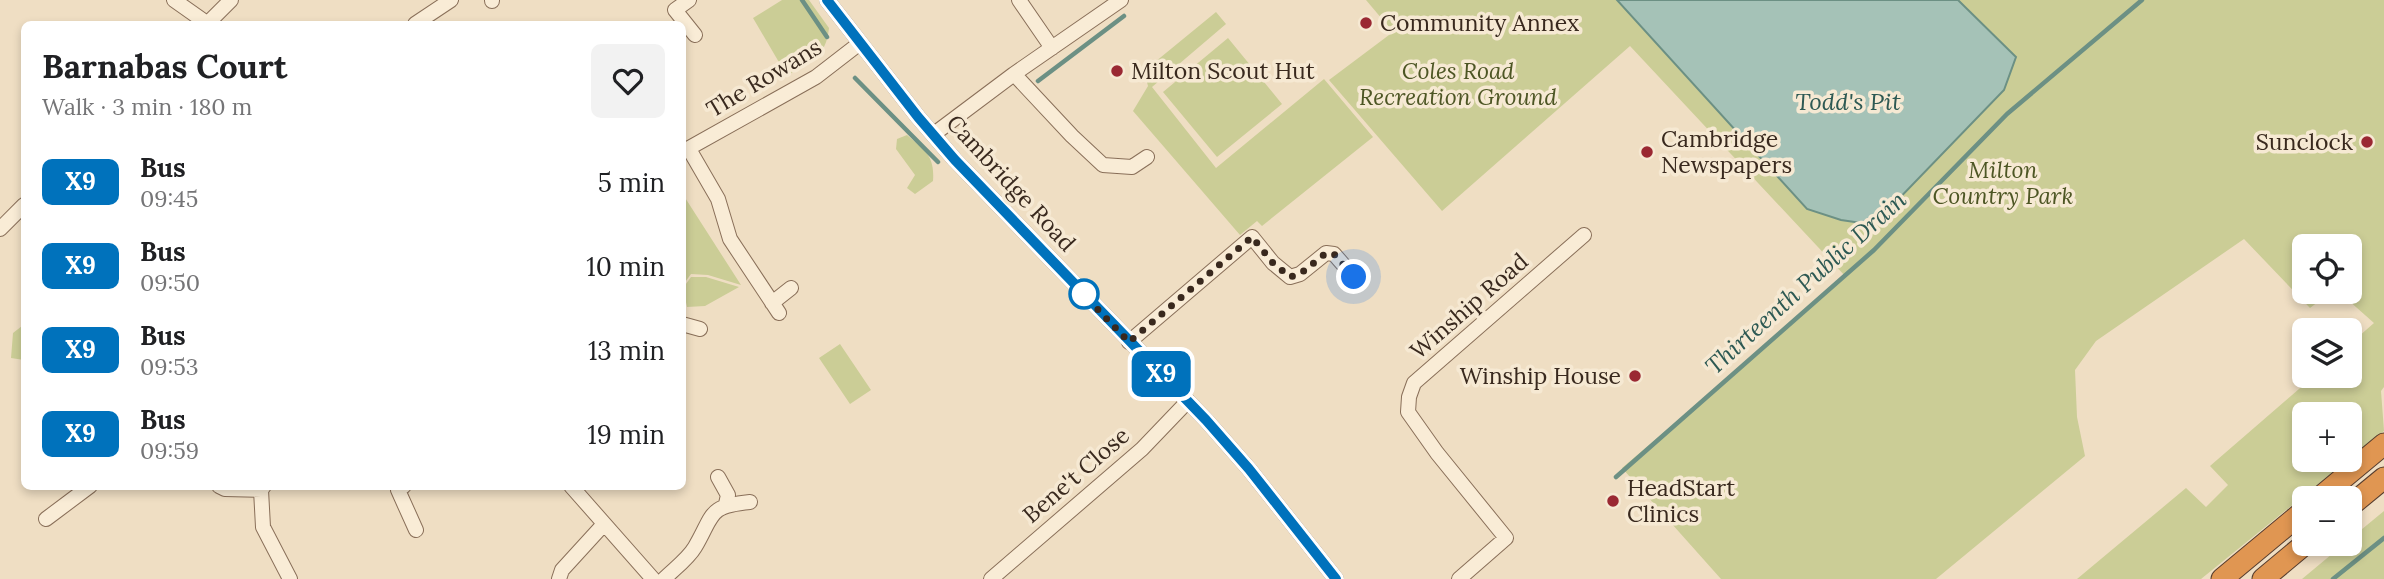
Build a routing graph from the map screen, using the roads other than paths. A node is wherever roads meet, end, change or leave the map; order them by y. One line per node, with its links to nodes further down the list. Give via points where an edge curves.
1 (174, 0): 8 (street)
2 (231, 0): 9 (street)
3 (451, 0): 10 (street)
4 (689, 0): 11 (street, via 675,10)
5 (827, 0): 14 (street, Cambridge Road)
6 (1019, 0): 15 (street)
7 (1121, 0): 15 (street)
8 (203, 21)
9 (210, 21)
10 (420, 21)
11 (684, 21)
12 (686, 24): 13 (street)
13 (695, 35)
14 (860, 43): 17 (street, Cambridge Road); 18 (street, The Rowans, via 816,77)
15 (1052, 48): 16 (street)
16 (1014, 74): 17 (street); 19 (street, via 1103,165 1132,167)
17 (934, 134): 27 (street, Cambridge Road)
18 (686, 150): 24 (street, The Rowans, via 718,199 730,239 775,308)
19 (1147, 157)
20 (21, 208): 21 (street)
21 (0, 229)
22 (1584, 235): 51 (street, Winship Road, via 1415,383 1409,397 1408,412 1506,538)
23 (1354, 277): 27 (street, via 1334,254 1326,253 1290,277 1252,237)
24 (791, 288)
25 (686, 325): 26 (street)
26 (700, 329)
27 (1129, 342): 28 (street, Cambridge Road)
28 (1188, 401): 49 (street, Bene't Close, via 1142,449); 50 (street, Cambridge Road)
29 (2384, 444): 32 (highway)
30 (718, 477): 39 (street, via 728,495)
31 (2384, 478): 37 (highway)
32 (2334, 486)
33 (85, 490): 40 (street)
34 (263, 490): 45 (street, via 263,527)
35 (398, 490): 43 (street)
36 (574, 490): 42 (street)
37 (2362, 496)
38 (750, 502): 39 (street)
39 (726, 504): 48 (street, via 704,527 694,550)
40 (46, 519)
41 (2292, 521): 52 (highway)
42 (604, 524): 46 (street); 47 (street)
43 (416, 530)
44 (2292, 555): 53 (highway)
45 (290, 579)
46 (559, 579)
47 (653, 579)
48 (664, 579)
49 (991, 579)
50 (1336, 579)
51 (1458, 579)
52 (2222, 579)
53 (2263, 579)

